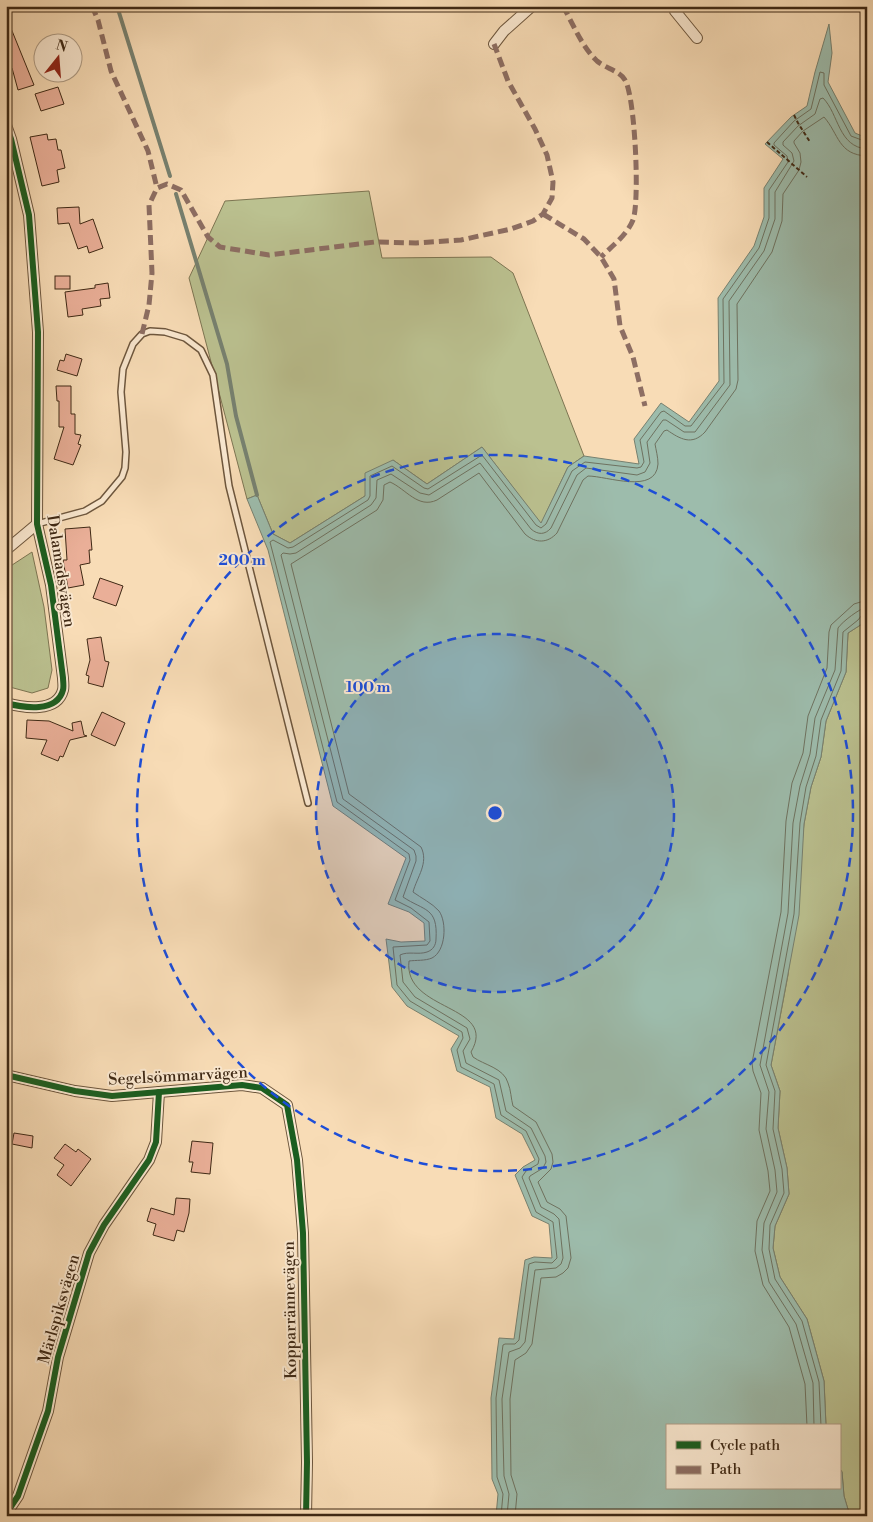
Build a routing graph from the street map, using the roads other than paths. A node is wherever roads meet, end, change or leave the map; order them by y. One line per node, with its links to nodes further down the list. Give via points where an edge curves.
1 (532, 6): 4 (street)
2 (674, 6): 3 (street)
3 (697, 38)
4 (494, 44)
5 (6, 124): 6 (street, Dalamadsvägen, via 29,215 38,332)
6 (37, 524): 7 (street, Dalamadsvägen); 8 (street, Dalamadsvägen, via 51,585 63,689 58,700 46,706); 9 (lane, via 85,511 102,502 122,478 126,452 121,392 123,369 133,344 142,334 165,332 185,338 200,350 213,375 229,486)
7 (6, 550)
8 (6, 703)
9 (308, 803)
10 (6, 1075): 11 (street, Segelsömmarvägen, via 112,1096)
11 (159, 1092): 12 (street, Segelsömmarvägen, via 242,1085 262,1088); 13 (street, Märlspiksvägen, via 156,1142 149,1160 104,1225 89,1253 58,1357 48,1411 18,1496)
12 (287, 1105): 14 (street, Kopparrännevägen, via 297,1160 303,1232)
13 (6, 1514)
14 (306, 1516)

